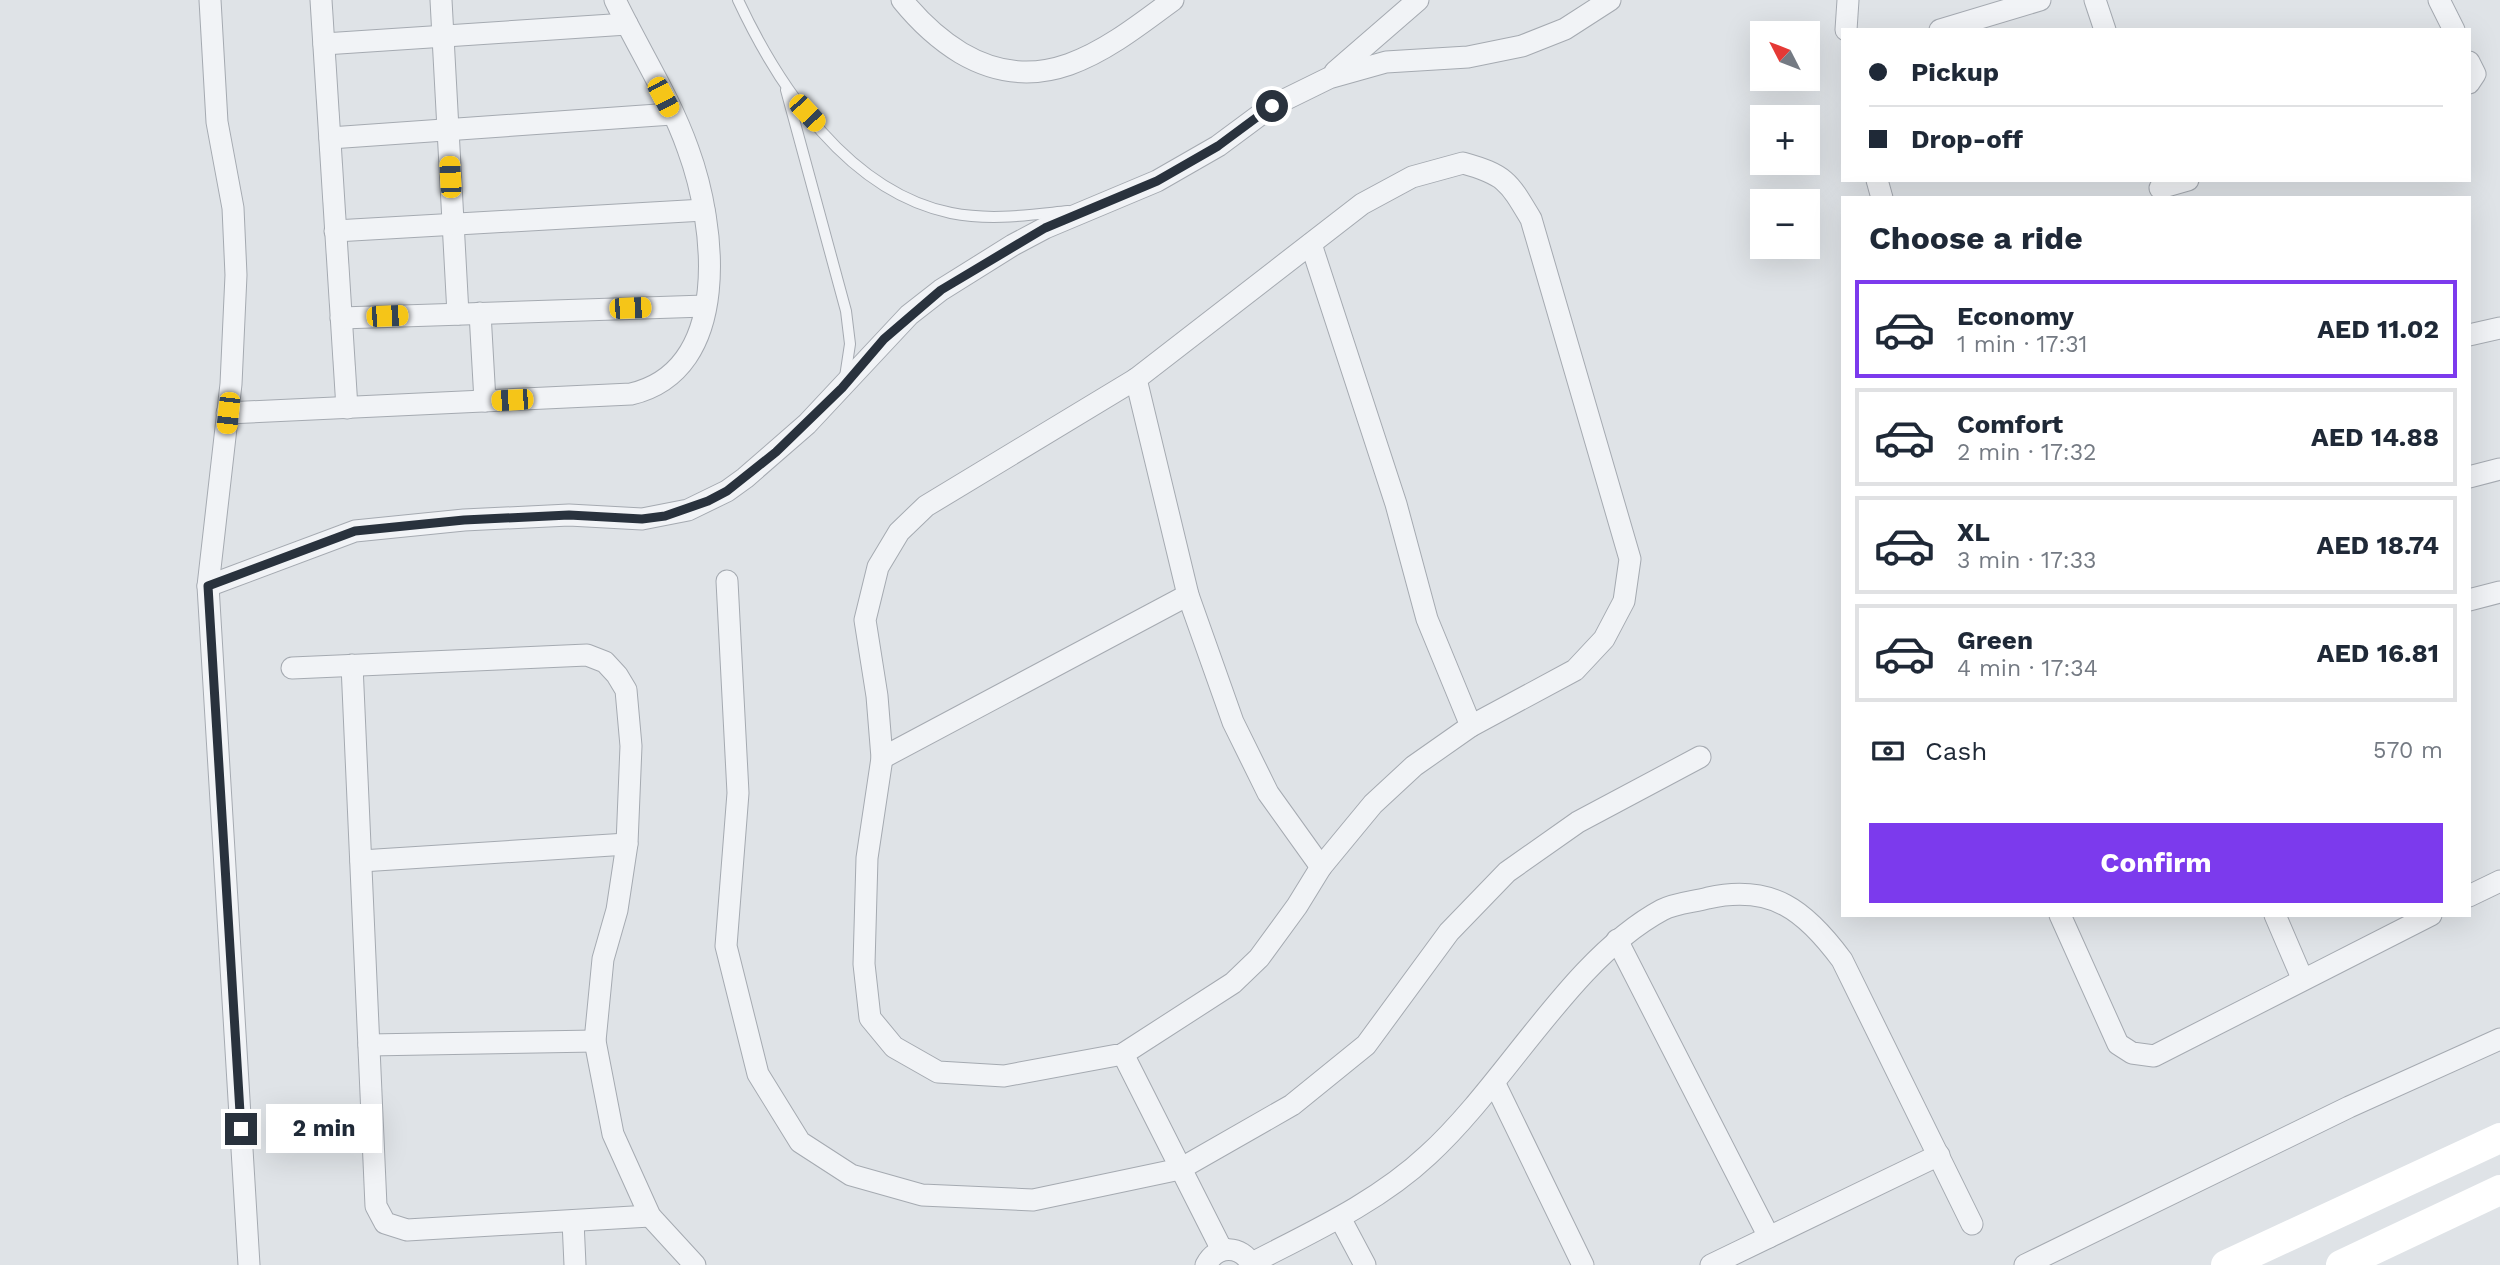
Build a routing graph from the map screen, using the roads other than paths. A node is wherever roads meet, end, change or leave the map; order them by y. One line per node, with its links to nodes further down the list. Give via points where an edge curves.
1 (210, 0): 43 (street, via 217,122 235,242)
2 (321, 0): 20 (street)
3 (441, 0): 19 (street)
4 (615, 0): 14 (street)
5 (738, 0): 22 (lane)
6 (902, 0): 7 (street, via 930,31 972,59 1001,71 1031,74 1060,69 1094,53)
7 (1173, 0)
8 (1418, 0): 21 (street)
9 (1610, 0): 21 (street, via 1565,29 1521,46 1468,57 1386,62)
10 (1848, 0): 15 (street)
11 (2040, 0): 16 (street)
12 (2095, 0): 17 (street)
13 (2439, 0): 18 (street)
14 (627, 24): 19 (street); 23 (street)
15 (1846, 28)
16 (1947, 28)
17 (2104, 28)
18 (2453, 28)
19 (443, 36): 20 (street); 24 (street)
20 (324, 44): 25 (street)
21 (1329, 78): 28 (street, via 1272,106 1218,146 1157,181)
22 (784, 84): 28 (lane, via 856,164 928,207 1000,218); 40 (lane, via 846,311 850,344)
23 (672, 114): 24 (street); 29 (street, via 692,160)
24 (448, 129): 25 (street); 30 (street)
25 (330, 138): 31 (street)
26 (2182, 182): 27 (street)
27 (2161, 189)
28 (1096, 207): 40 (street, via 1023,240 941,290 884,339)
29 (704, 210): 30 (street); 33 (street, via 708,248)
30 (453, 225): 31 (street); 35 (street)
31 (335, 231): 36 (street)
32 (1311, 244): 39 (street); 53 (street, via 1396,504 1427,619); 53 (street, via 1362,204 1412,177 1463,163 1495,172 1513,188 1531,219 1630,559 1623,601 1604,639 1575,670)
33 (705, 306): 34 (street); 41 (street, via 691,354 672,376 646,391)
34 (480, 313): 35 (street); 41 (street)
35 (458, 314): 36 (street)
36 (341, 318): 42 (street)
37 (2500, 328): 38 (street)
38 (2471, 335)
39 (1136, 379): 49 (street); 55 (street, via 926,506 899,533 878,567 865,621)
40 (842, 388): 47 (street, via 745,478 688,510 642,519 569,515 355,531)
41 (485, 401): 42 (street)
42 (346, 408): 43 (street)
43 (228, 413): 47 (street)
44 (2500, 469): 45 (street)
45 (2471, 476)
46 (727, 581): 73 (street, via 738,793 726,946 758,1074 800,1142 851,1175 922,1195 1033,1200)
47 (208, 586): 82 (street)
48 (2500, 592): 50 (street)
49 (1188, 595): 55 (street); 58 (street, via 1239,734 1268,793)
50 (2471, 599)
51 (352, 665): 52 (street); 56 (street, via 587,655 605,662 626,690 631,746); 57 (street)
52 (292, 668)
53 (1471, 726): 58 (street, via 1414,766 1373,804)
54 (1700, 757): 73 (street, via 1578,822 1507,872 1449,932 1366,1045 1292,1105)
55 (882, 758): 69 (street, via 867,858 864,964 870,1018 894,1048 938,1072 1004,1076)
56 (627, 845): 57 (street); 67 (street, via 603,960)
57 (361, 861): 68 (street)
58 (1321, 867): 69 (street, via 1259,958 1233,983)
59 (2500, 881): 60 (street)
60 (2471, 895)
61 (2061, 917): 65 (street, via 2118,1044 2133,1053 2154,1056)
62 (2276, 917): 65 (street)
63 (2427, 917): 65 (street)
64 (1617, 940): 70 (street); 72 (street, via 1664,909 1733,893 1767,895 1794,909 1820,930 1842,960); 79 (street)
65 (2302, 978)
66 (2500, 1039): 89 (street)
67 (595, 1041): 68 (street); 75 (street, via 613,1134)
68 (369, 1045): 77 (street, via 376,1206 385,1223 407,1230)
69 (1123, 1054): 73 (street)
70 (1495, 1084): 76 (street, via 1427,1156); 87 (street)
71 (2500, 1138): 90 (street)
72 (1938, 1155): 78 (street); 79 (street)
73 (1181, 1169): 80 (street)
74 (2500, 1190): 91 (street)
75 (650, 1216): 77 (street); 84 (street)
76 (1340, 1218): 81 (street); 86 (street)
77 (573, 1221): 83 (street)
78 (1972, 1224)
79 (1769, 1237): 88 (street)
80 (1222, 1250): 81 (street, via 1239,1251); 85 (street)
81 (1252, 1264)
82 (249, 1265)
83 (575, 1265)
84 (695, 1265)
85 (1206, 1265)
86 (1365, 1265)
87 (1583, 1265)
88 (1711, 1265)
89 (2025, 1265)
90 (2226, 1265)
91 (2341, 1265)

